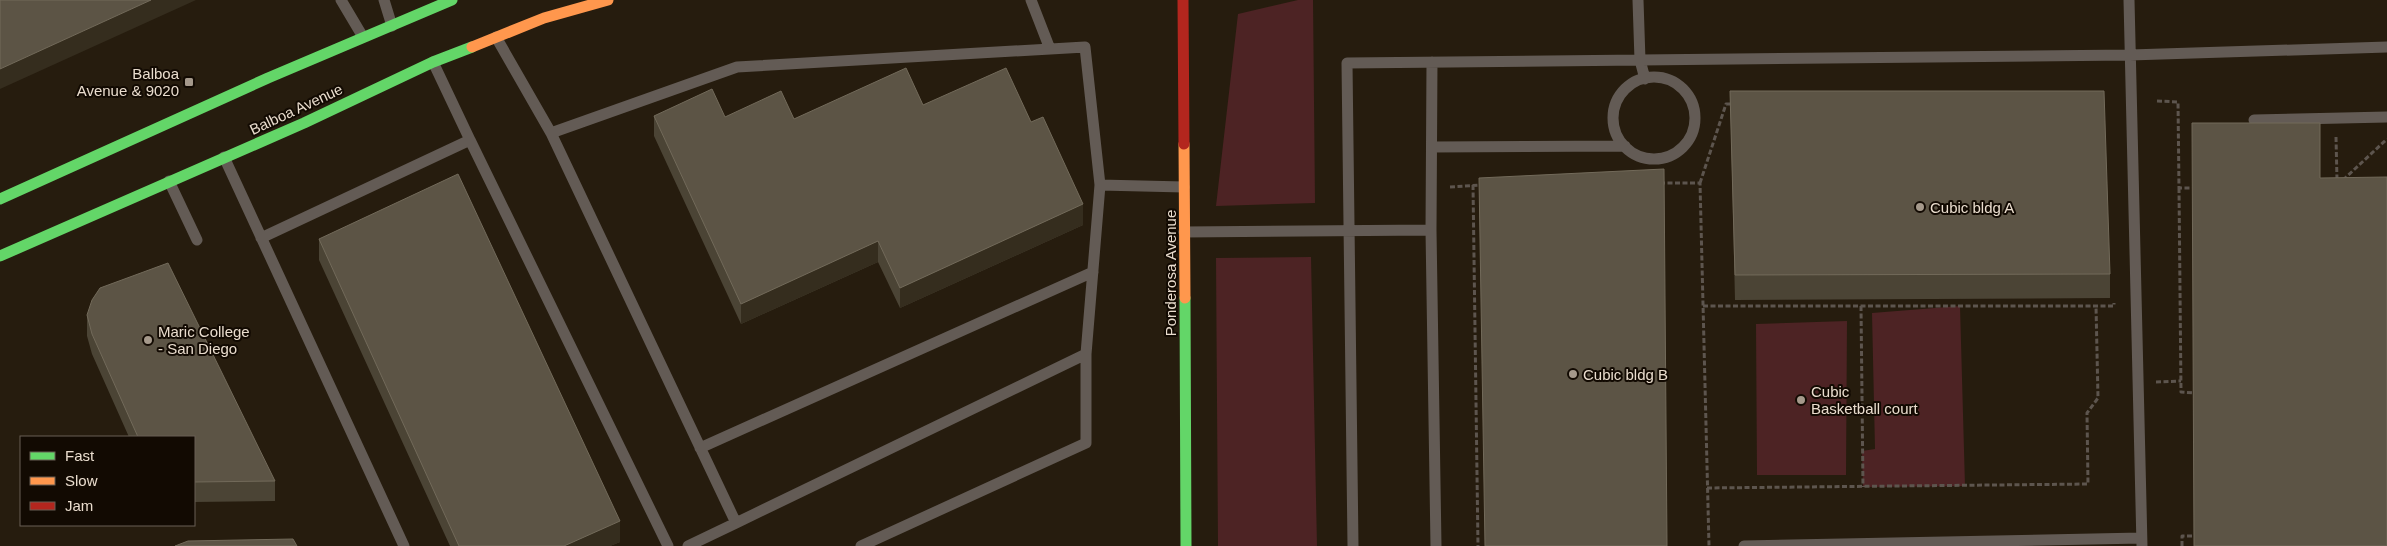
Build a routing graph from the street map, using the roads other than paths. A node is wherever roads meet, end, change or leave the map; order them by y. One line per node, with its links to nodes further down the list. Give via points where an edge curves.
1 (341, 0): 10 (lane)
2 (384, 0): 9 (lane)
3 (452, 0): 9 (main road)
4 (608, 0): 11 (main road, Balboa Avenue, via 544,18)
5 (1030, 0): 13 (lane)
6 (1183, 0): 28 (main road, Ponderosa Avenue)
7 (1638, 0): 15 (lane)
8 (2129, 0): 14 (lane)
9 (392, 26): 10 (main road)
10 (363, 37): 29 (main road)
11 (496, 37): 16 (main road, Balboa Avenue); 21 (lane)
12 (2387, 47): 14 (lane)
13 (1050, 49): 21 (lane, via 737,67); 27 (lane, via 1084,47)
14 (2130, 55): 15 (lane); 40 (lane)
15 (1640, 60): 17 (lane); 18 (lane)
16 (433, 62): 22 (lane); 25 (main road, Balboa Avenue)
17 (1432, 62): 24 (lane); 31 (lane, via 1347,63)
18 (1645, 79): 23 (lane, via 1627,88 1613,113 1614,127); 23 (lane, via 1665,79 1677,84 1692,105 1695,117 1693,130 1688,142 1668,157 1641,157)
19 (2387, 117): 20 (lane)
20 (2254, 120)
21 (552, 133): 38 (lane)
22 (470, 140): 33 (lane); 42 (lane)
23 (1625, 146): 24 (lane)
24 (1432, 147): 30 (lane)
25 (224, 157): 26 (main road, Balboa Avenue); 33 (lane)
26 (169, 181): 34 (lane); 35 (main road, Balboa Avenue)
27 (1100, 185): 28 (lane); 36 (lane)
28 (1184, 187): 32 (main road, Ponderosa Avenue)
29 (0, 199)
30 (1431, 230): 31 (lane); 47 (lane)
31 (1349, 231): 32 (lane); 46 (lane)
32 (1184, 232): 45 (main road, Ponderosa Avenue)
33 (261, 238): 41 (lane)
34 (197, 240)
35 (0, 256)
36 (1093, 272): 37 (lane); 38 (lane)
37 (1086, 354): 39 (lane); 44 (lane, via 1086,443)
38 (700, 448): 39 (lane)
39 (736, 523): 43 (lane)
40 (2141, 542): 48 (lane)
41 (404, 546)
42 (668, 546)
43 (688, 546)
44 (861, 546)
45 (1186, 546)
46 (1353, 546)
47 (1436, 546)
48 (1744, 546)

